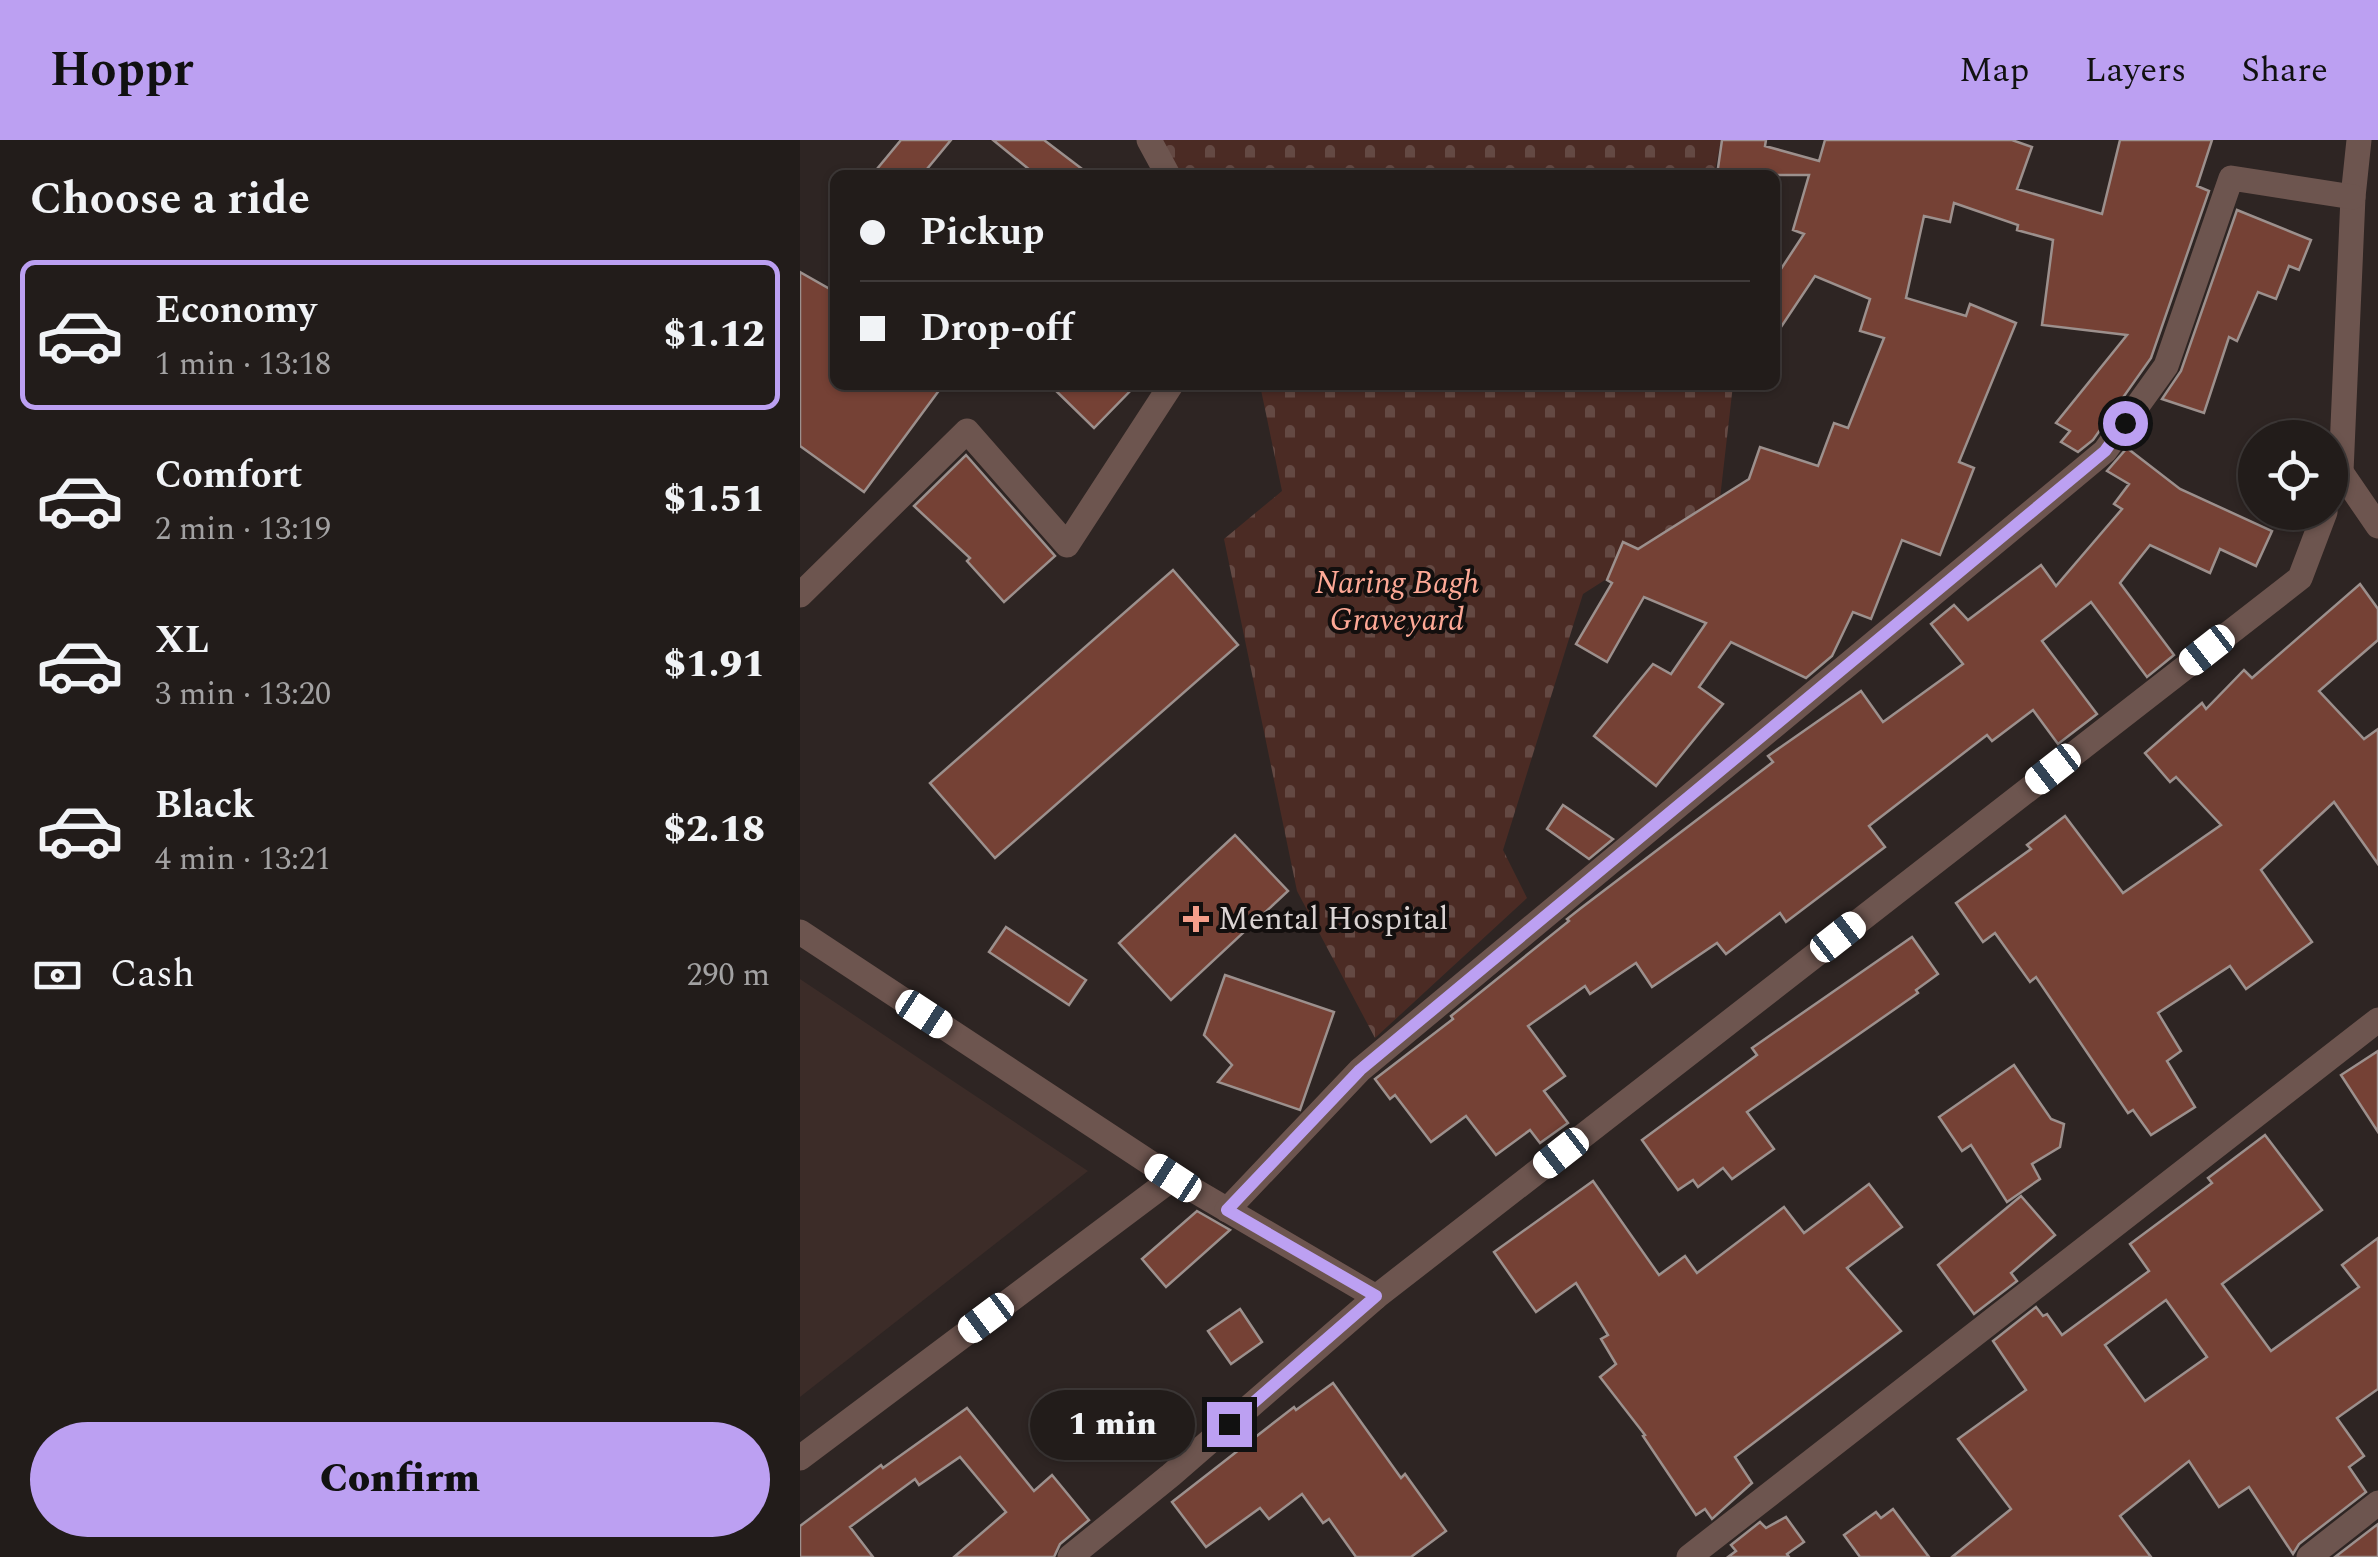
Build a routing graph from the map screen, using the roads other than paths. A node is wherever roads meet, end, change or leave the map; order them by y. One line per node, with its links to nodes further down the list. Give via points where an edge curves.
1 (1149, 140): 3 (street)
2 (2359, 140): 4 (street)
3 (1165, 170)
4 (2353, 198): 6 (street); 14 (street, via 2231,178 2166,366 2105,451 1360,1070)
5 (1168, 390): 10 (street, via 1066,546 967,431)
6 (2342, 420)
7 (2348, 483): 8 (street)
8 (2378, 526)
9 (2318, 530): 15 (street, via 2300,578)
10 (800, 595)
11 (800, 932): 13 (street)
12 (2378, 1020): 19 (street)
13 (1173, 1178): 14 (street); 16 (street)
14 (1227, 1210): 15 (street)
15 (1376, 1296): 18 (street)
16 (800, 1458)
17 (2378, 1503): 20 (street)
18 (1070, 1557)
19 (1689, 1557)
20 (2308, 1557)

